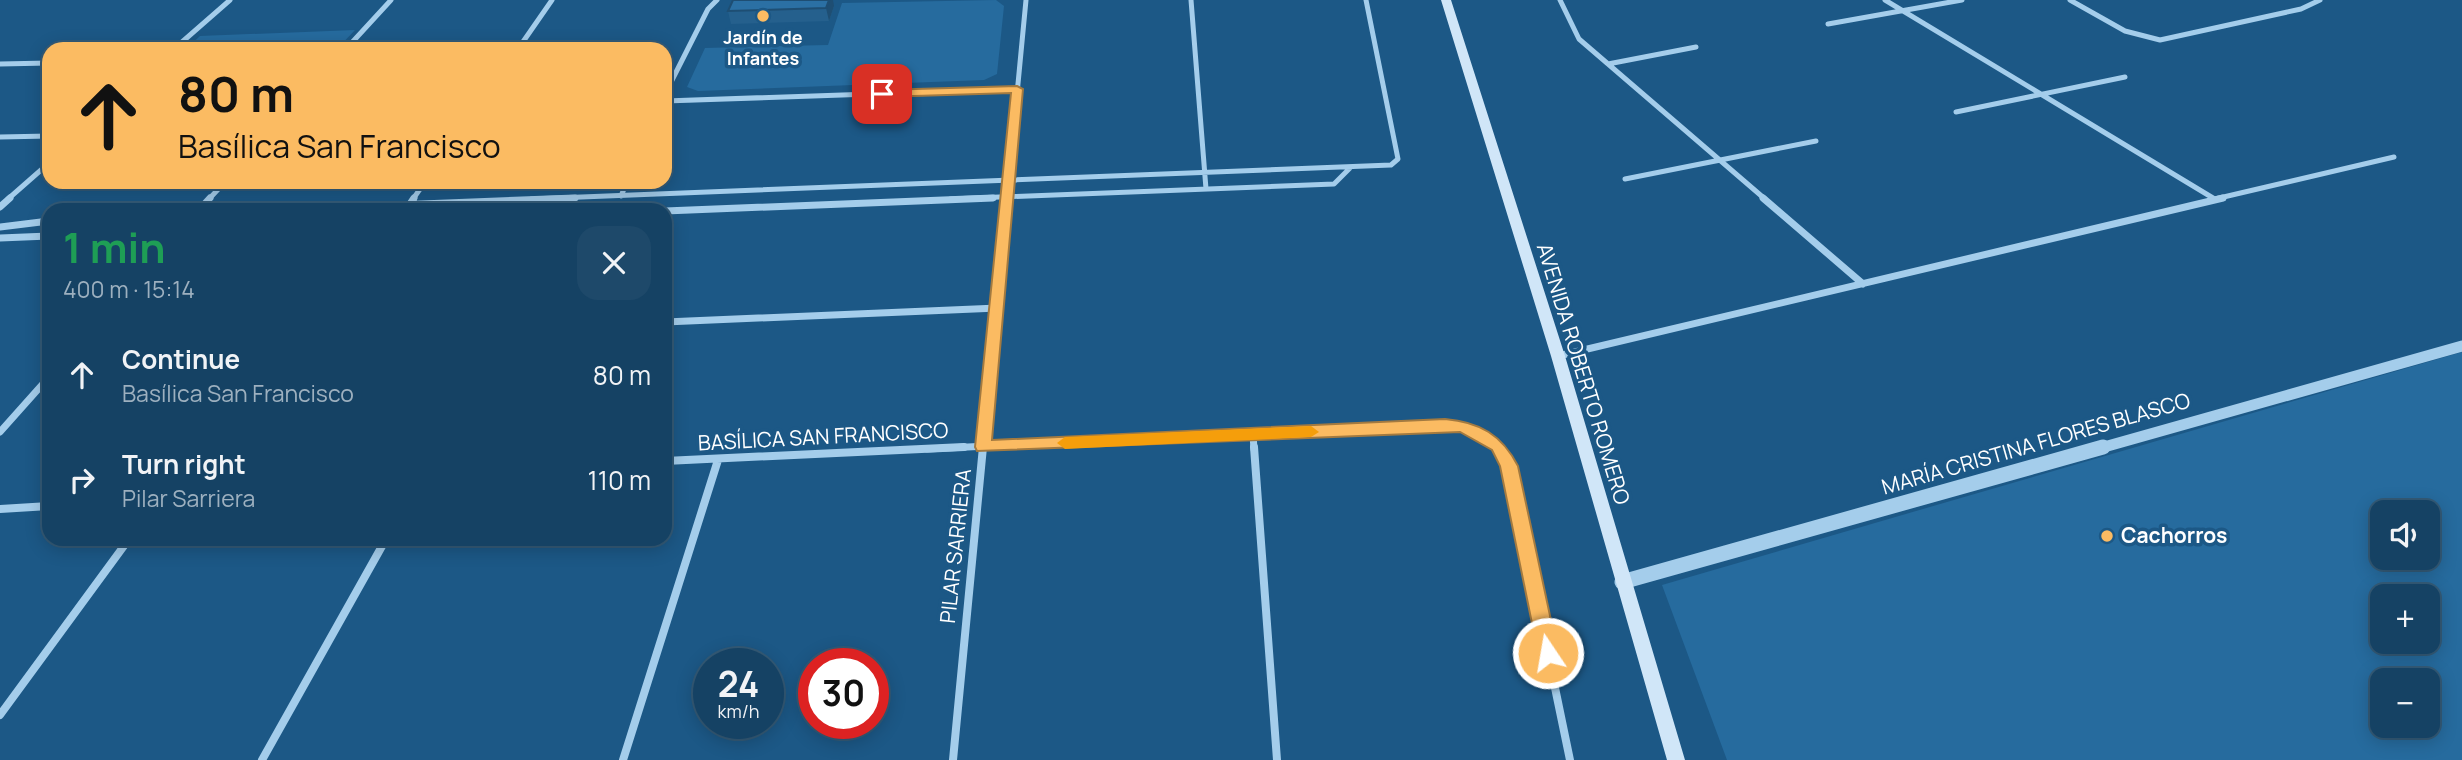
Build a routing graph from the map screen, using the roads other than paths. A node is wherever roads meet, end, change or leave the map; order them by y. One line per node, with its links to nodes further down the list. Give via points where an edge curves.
1 (230, 0): 16 (street)
2 (391, 0): 17 (street)
3 (552, 0): 18 (street)
4 (718, 0): 24 (street, via 708,9)
5 (1026, 0): 25 (street, PILAR SARRIERA)
6 (1191, 0): 36 (street)
7 (1366, 0): 34 (street, via 1398,159 1391,164)
8 (1446, 0): 57 (main road, AVENIDA ROBERTO ROMERO)
9 (1560, 0): 22 (street, via 1579,38)
10 (1885, 0): 14 (street)
11 (1962, 0): 14 (street)
12 (2070, 0): 13 (street, via 2133,34 2160,40 2301,9)
13 (2320, 0)
14 (1902, 10): 15 (street); 26 (street)
15 (1828, 24)
16 (182, 42)
17 (352, 42)
18 (523, 42)
19 (1696, 47): 22 (street)
20 (42, 63): 21 (street)
21 (0, 64)
22 (1608, 64): 33 (street)
23 (2125, 77): 26 (street)
24 (672, 80)
25 (1017, 89): 27 (street); 38 (street, PILAR SARRIERA)
26 (2040, 94): 28 (street); 44 (street)
27 (672, 101)
28 (1956, 111)
29 (42, 136): 30 (street)
30 (0, 138)
31 (1816, 141): 33 (street)
32 (2394, 157): 44 (street)
33 (1720, 160): 37 (street); 53 (street)
34 (1351, 167): 36 (street); 41 (street, via 1334,184)
35 (42, 169): 47 (street)
36 (1205, 172): 38 (street); 41 (street)
37 (1625, 179)
38 (1009, 181): 42 (street); 43 (street, PILAR SARRIERA)
39 (219, 189): 45 (street)
40 (624, 189): 42 (street)
41 (1206, 189): 43 (street)
42 (621, 196): 46 (street)
43 (1008, 197): 48 (street); 54 (street, PILAR SARRIERA)
44 (2213, 198): 53 (street)
45 (206, 203)
46 (485, 203)
47 (0, 206)
48 (672, 211)
49 (42, 221): 50 (street)
50 (0, 227)
51 (42, 236): 52 (street)
52 (0, 238)
53 (1863, 284): 57 (street)
54 (998, 308): 55 (street); 61 (street, PILAR SARRIERA)
55 (672, 322)
56 (2462, 346): 68 (street, MARÍA CRISTINA FLORES BLASCO)
57 (1558, 356): 68 (main road, AVENIDA ROBERTO ROMERO)
58 (42, 385): 59 (street)
59 (0, 432)
60 (1253, 435): 61 (street, BASÍLICA SAN FRANCISCO); 73 (street); 74 (street, BASÍLICA SAN FRANCISCO, via 1445,424 1464,426 1499,446 1509,466)
61 (983, 447): 62 (street, BASÍLICA SAN FRANCISCO); 72 (street, PILAR SARRIERA)
62 (718, 460): 63 (street, BASÍLICA SAN FRANCISCO); 71 (street)
63 (672, 461)
64 (42, 506): 65 (street)
65 (0, 509)
66 (125, 546): 69 (street)
67 (382, 546): 70 (street)
68 (1622, 582): 75 (main road, AVENIDA ROBERTO ROMERO)
69 (0, 715)
70 (262, 760)
71 (623, 760)
72 (953, 760)
73 (1277, 760)
74 (1570, 760)
75 (1676, 760)

